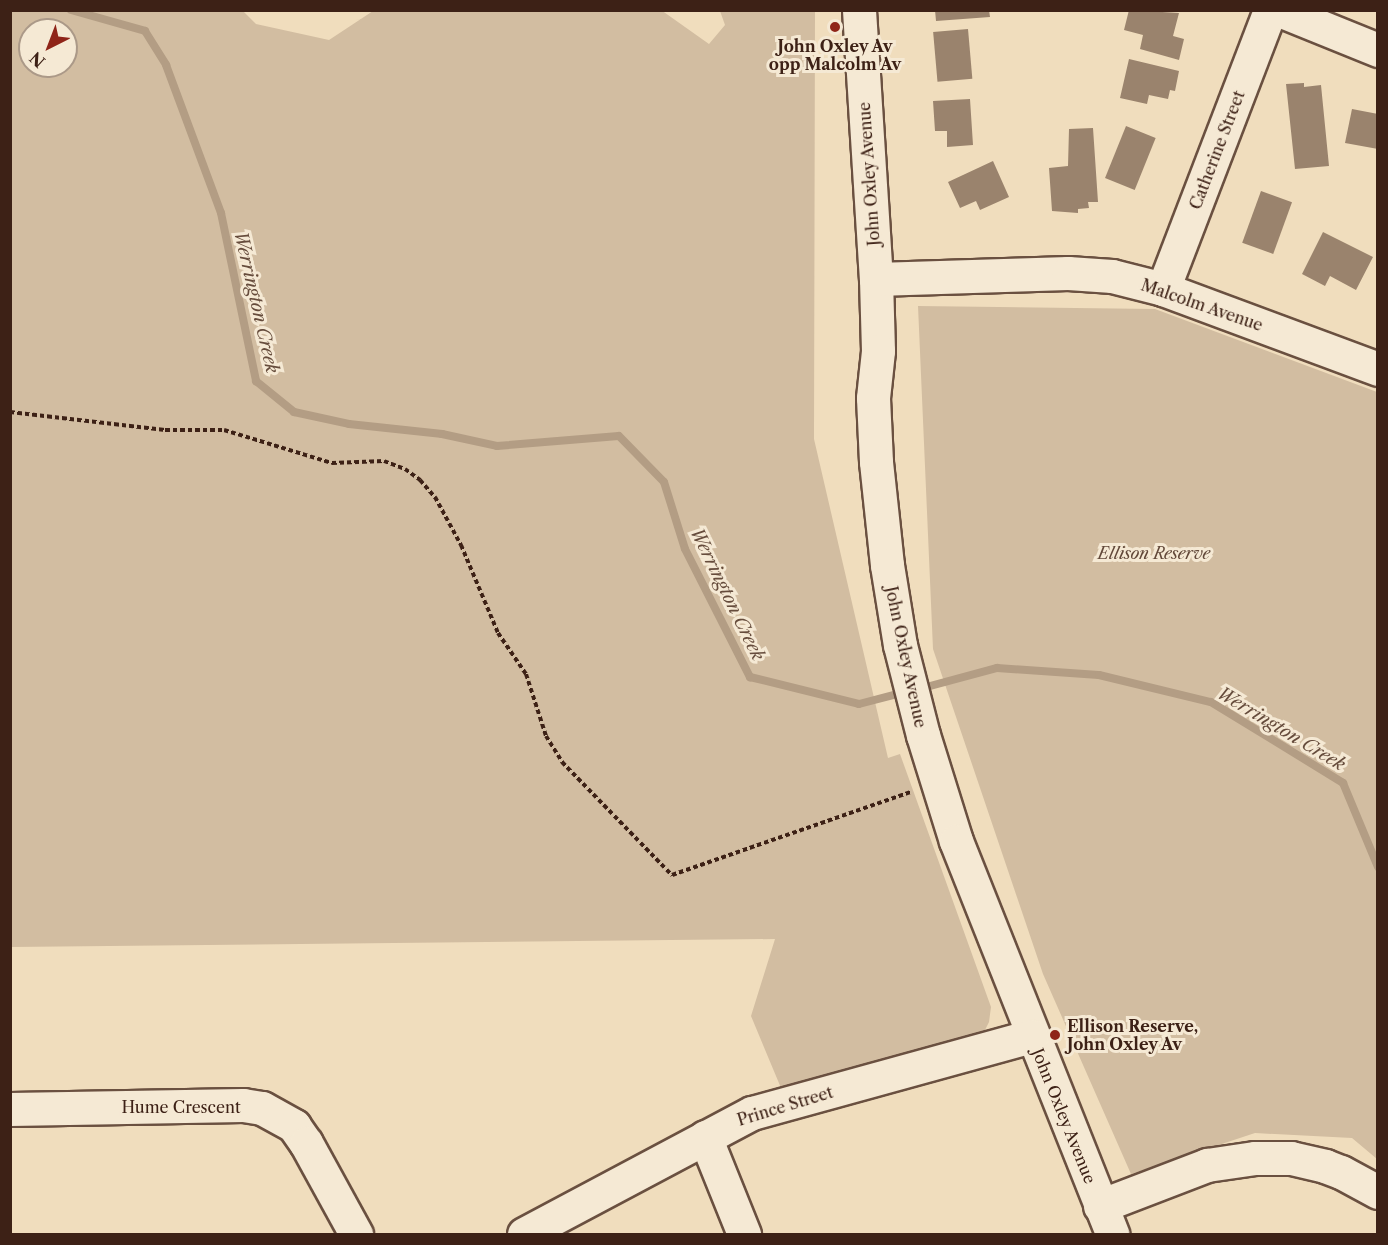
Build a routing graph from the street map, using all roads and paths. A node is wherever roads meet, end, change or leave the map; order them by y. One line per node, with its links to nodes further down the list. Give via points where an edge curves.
1 (859, 10): 5 (street, John Oxley Avenue)
2 (1270, 10): 6 (street, Catherine Street)
3 (1278, 10): 4 (street)
4 (1377, 50)
5 (876, 279): 6 (street, Malcolm Avenue, via 1068,273 1112,276); 9 (street, John Oxley Avenue, via 878,351 873,398 887,565 900,645)
6 (1163, 289): 7 (street, Malcolm Avenue)
7 (1377, 369)
8 (10, 412): 9 (path, via 165,430 224,430 332,463 384,461 405,469 435,497 456,536 498,633 526,674 546,736 562,762 672,875)
9 (937, 783): 10 (street, John Oxley Avenue, via 972,885)
10 (1032, 1036): 12 (street, Prince Street, via 752,1113); 14 (street, John Oxley Avenue)
11 (10, 1109): 15 (street, Hume Crescent, via 243,1105 262,1108 294,1126 300,1134)
12 (705, 1137): 16 (street, Prince Street); 17 (street)
13 (1377, 1192): 14 (street, via 1325,1166 1291,1158 1255,1158 1207,1165)
14 (1106, 1220)
15 (356, 1234)
16 (524, 1234)
17 (744, 1234)

